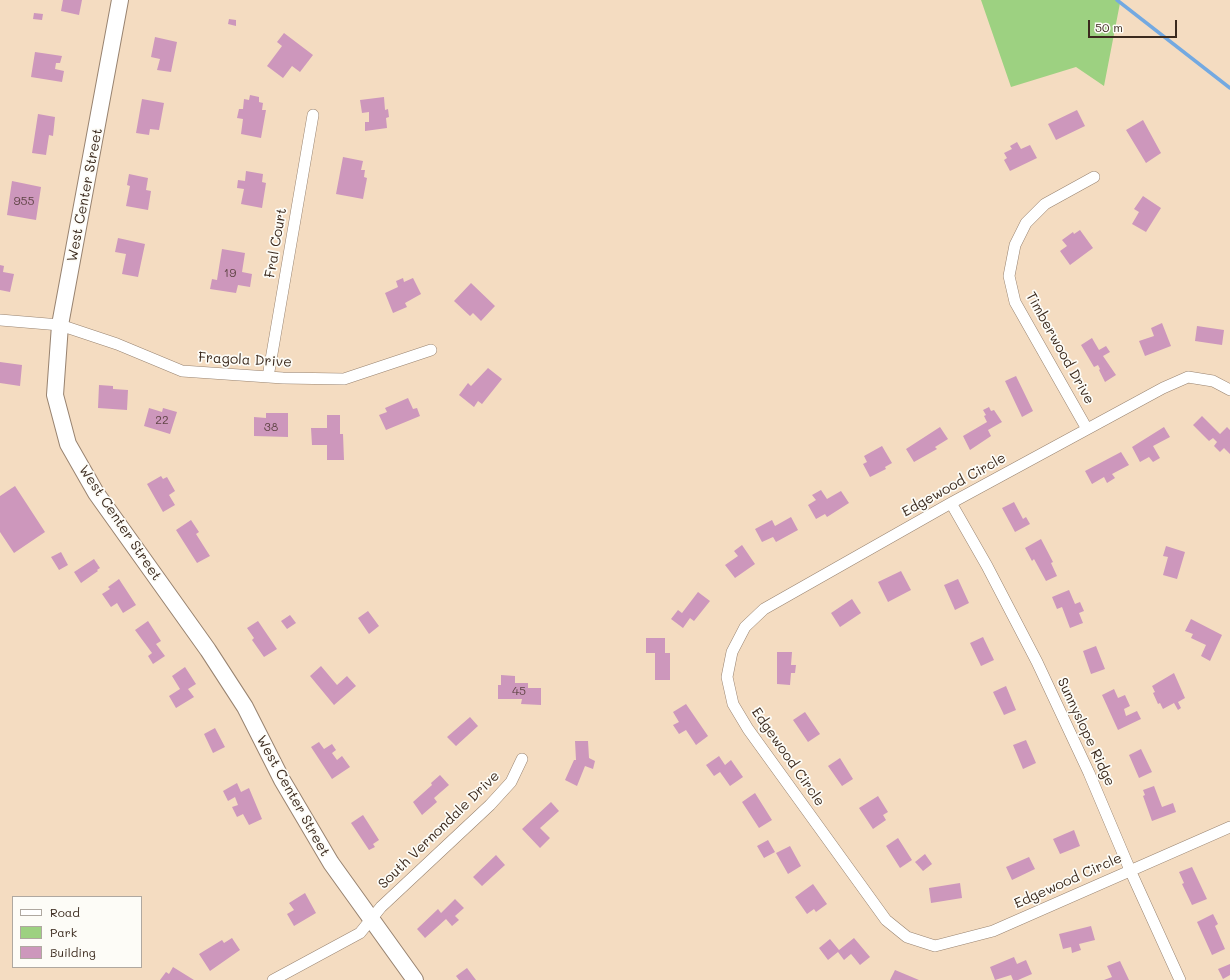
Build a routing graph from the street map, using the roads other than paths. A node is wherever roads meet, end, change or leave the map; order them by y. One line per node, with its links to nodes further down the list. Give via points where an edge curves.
1 (120, 0): 5 (street, West Center Street)
2 (313, 115): 7 (street, Fral Court)
3 (1094, 177): 9 (street, Timberwood Drive, via 1045,204 1026,223 1015,245 1009,276 1015,302)
4 (0, 320): 5 (street, Fragola Drive)
5 (60, 325): 7 (street, Fragola Drive, via 117,344 182,371); 14 (street, West Center Street, via 54,395 68,444 96,493 208,650 245,707 330,863)
6 (431, 350): 7 (street, Fragola Drive, via 344,379)
7 (268, 377)
8 (1230, 390): 9 (street, Edgewood Circle, via 1213,382 1188,377)
9 (1087, 429): 10 (street, Edgewood Circle)
10 (951, 503): 13 (street, Sunnyslope Ridge, via 1037,662 1089,773); 13 (street, Edgewood Circle, via 764,609 745,627 732,652 727,677 733,704 748,729 886,920 907,937 935,946 993,931)
11 (522, 759): 14 (street, South Vernondale Drive, via 506,788)
12 (1230, 827): 13 (street, Edgewood Circle)
13 (1130, 870): 17 (street, Sunnyslope Ridge)
14 (371, 919): 15 (street, South Vernondale Drive, via 360,934); 16 (street, West Center Street)
15 (273, 980)
16 (415, 980)
17 (1180, 980)

